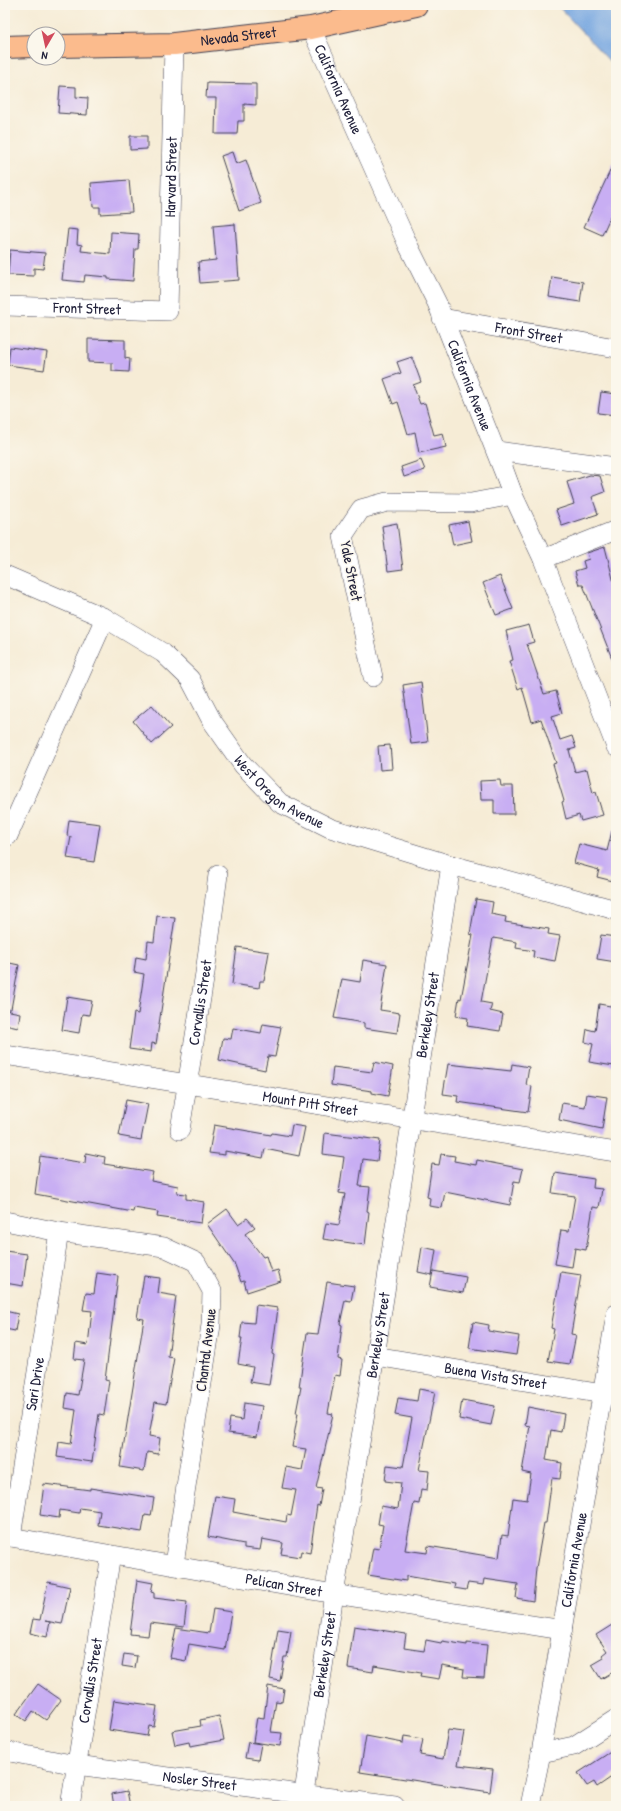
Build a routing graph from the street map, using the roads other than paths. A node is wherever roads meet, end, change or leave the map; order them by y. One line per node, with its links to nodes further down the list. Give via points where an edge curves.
1 (416, 5): 2 (main road, Nevada Street)
2 (311, 28): 3 (main road, Nevada Street); 9 (street, California Avenue)
3 (174, 44): 5 (main road, Nevada Street); 8 (street, Harvard Street)
4 (26, 46): 6 (main road)
5 (66, 46)
6 (5, 47)
7 (5, 306): 8 (street, Front Street)
8 (168, 311)
9 (442, 318): 10 (street, Front Street); 12 (street, California Avenue)
10 (616, 348)
11 (616, 467): 12 (street, via 497,451)
12 (513, 495): 14 (street, California Avenue); 17 (street, Yale Street, via 471,503 387,502 361,508 343,536)
13 (616, 530): 14 (street)
14 (543, 559): 18 (street, California Avenue)
15 (5, 575): 16 (street, West Oregon Avenue)
16 (105, 618): 19 (street); 20 (street, West Oregon Avenue, via 163,653 190,679 216,728 243,765 280,803 330,828)
17 (373, 677)
18 (616, 747)
19 (8, 836)
20 (451, 864): 22 (street, West Oregon Avenue); 25 (street, Berkeley Street)
21 (218, 876): 24 (street, Corvallis Street)
22 (616, 910)
23 (5, 1055): 24 (street, Mount Pitt Street)
24 (188, 1083): 25 (street, Mount Pitt Street); 26 (street, Corvallis Street)
25 (411, 1120): 27 (street, Mount Pitt Street); 31 (street, Berkeley Street)
26 (180, 1130)
27 (616, 1152)
28 (5, 1221): 29 (street, Chantal Avenue)
29 (59, 1232): 33 (street, Sari Drive); 35 (street, Chantal Avenue, via 164,1247 196,1262 212,1291 211,1325)
30 (616, 1314): 32 (street, California Avenue)
31 (375, 1356): 32 (street, Buena Vista Street); 36 (street, Berkeley Street)
32 (610, 1396): 37 (street, California Avenue)
33 (8, 1537): 34 (street, Pelican Street)
34 (110, 1555): 35 (street, Pelican Street); 41 (street, Corvallis Street)
35 (174, 1564): 36 (street, Pelican Street)
36 (334, 1594): 37 (street, Pelican Street); 42 (street, Berkeley Street)
37 (563, 1630): 40 (street, California Avenue)
38 (616, 1719): 40 (street, via 574,1746)
39 (5, 1751): 41 (street, Nosler Street)
40 (542, 1753): 45 (street, California Avenue)
41 (76, 1766): 42 (street, Nosler Street); 43 (street, Corvallis Street)
42 (304, 1800): 44 (street, Nosler Street)
43 (70, 1806)
44 (395, 1806)
45 (530, 1806)

